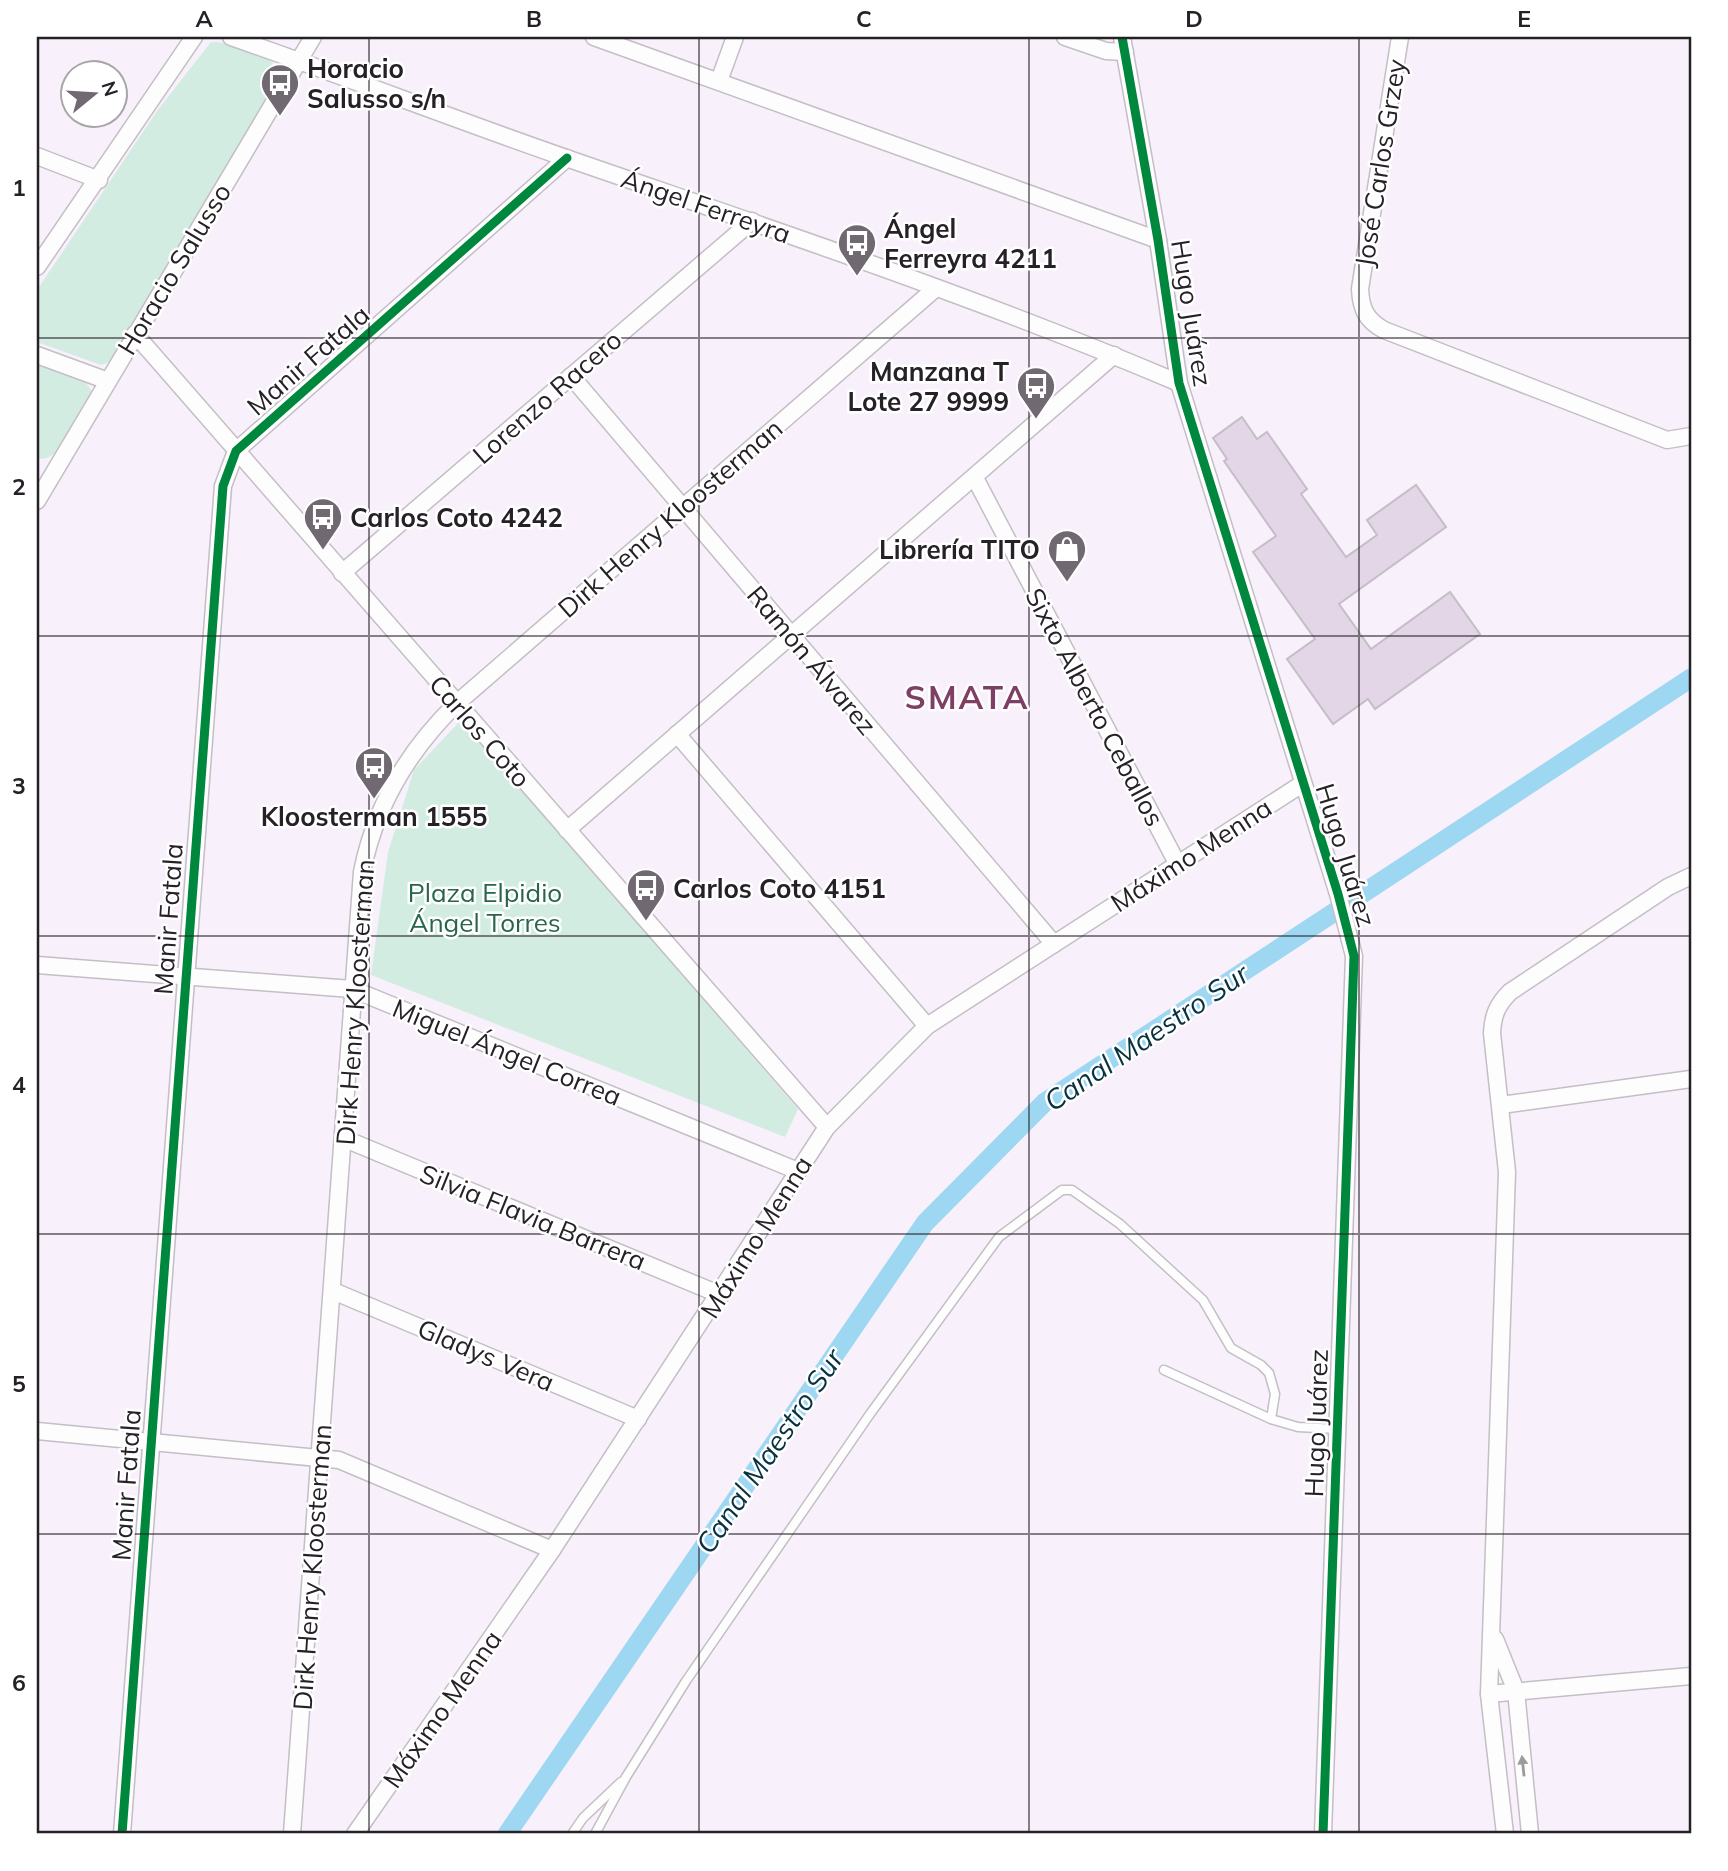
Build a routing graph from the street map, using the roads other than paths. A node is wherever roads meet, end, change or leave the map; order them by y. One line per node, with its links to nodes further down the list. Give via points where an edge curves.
1 (194, 37): 13 (street)
2 (231, 37): 9 (street, Ángel Ferreyra)
3 (313, 37): 9 (street, Horacio Salusso)
4 (594, 37): 10 (street)
5 (735, 37): 10 (street)
6 (1065, 37): 8 (street, via 1106,51)
7 (1399, 37): 24 (street, José Carlos Grzey, via 1360,289 1366,315 1384,330 1667,440)
8 (1124, 44): 15 (street, Hugo Juárez)
9 (298, 60): 12 (street, Ángel Ferreyra); 18 (street, Horacio Salusso)
10 (719, 80): 15 (street)
11 (37, 156): 13 (street)
12 (567, 158): 14 (street, Ángel Ferreyra); 25 (street, Manir Fatala)
13 (99, 180): 16 (street)
14 (752, 221): 17 (street, Ángel Ferreyra); 21 (street, Lorenzo Racero)
15 (1158, 240): 23 (street, Hugo Juárez)
16 (37, 267)
17 (936, 288): 20 (street, Ángel Ferreyra); 28 (street, Dirk Henry Kloosterman)
18 (135, 334): 22 (street, Horacio Salusso); 25 (street, Carlos Coto)
19 (37, 355): 22 (street)
20 (1114, 355): 23 (street, Ángel Ferreyra); 26 (street)
21 (570, 376): 28 (street, Ramón Álvarez); 29 (street, Lorenzo Racero)
22 (108, 381): 27 (street, Horacio Salusso)
23 (1179, 383): 33 (street, Hugo Juárez)
24 (1691, 436)
25 (236, 451): 29 (street, Carlos Coto); 39 (street, Manir Fatala, via 223,486)
26 (975, 478): 30 (street); 35 (street, Sixto Alberto Ceballos)
27 (37, 501)
28 (682, 508): 30 (street, Ramón Álvarez); 31 (street, Dirk Henry Kloosterman)
29 (342, 573): 31 (street, Carlos Coto)
30 (790, 635): 32 (street); 37 (street, Ramón Álvarez)
31 (456, 704): 34 (street, Carlos Coto); 40 (street, Dirk Henry Kloosterman, via 399,773 368,841)
32 (677, 734): 34 (street); 41 (street)
33 (1302, 784): 35 (street, Máximo Menna); 52 (street, Hugo Juárez, via 1354,956)
34 (567, 830): 44 (street, Carlos Coto)
35 (1177, 863): 37 (street, Máximo Menna)
36 (1691, 876): 43 (street, via 1498,1004 1492,1033)
37 (1054, 944): 41 (street, Máximo Menna)
38 (37, 965): 39 (street, Miguel Ángel Correa)
39 (185, 977): 40 (street, Miguel Ángel Correa); 54 (street, Manir Fatala)
40 (352, 989): 45 (street, Dirk Henry Kloosterman); 46 (street, Miguel Ángel Correa)
41 (928, 1026): 44 (street, Máximo Menna)
42 (1691, 1079): 43 (street)
43 (1501, 1105): 57 (street, via 1507,1172)
44 (827, 1127): 46 (street, Máximo Menna)
45 (345, 1139): 47 (street, Dirk Henry Kloosterman); 48 (street, Silvia Flavia Barrera)
46 (799, 1171): 48 (street, Máximo Menna)
47 (333, 1291): 50 (street, Gladys Vera); 55 (street, Dirk Henry Kloosterman)
48 (721, 1295): 50 (street, Máximo Menna)
49 (1164, 1370): 51 (lane)
50 (639, 1419): 56 (street, Máximo Menna)
51 (1270, 1419): 52 (lane, via 1298,1427); 61 (lane, via 1275,1394 1269,1373 1231,1348 1203,1300 1120,1224 1072,1189 1062,1190 999,1237 870,1414 686,1681)
52 (1337, 1429): 67 (street, Hugo Juárez)
53 (37, 1431): 54 (street)
54 (151, 1440): 55 (street); 62 (street, Manir Fatala)
55 (321, 1456): 56 (street); 63 (street, Dirk Henry Kloosterman)
56 (552, 1550): 64 (street, Máximo Menna)
57 (1493, 1634): 59 (street); 60 (street)
58 (1691, 1676): 59 (street)
59 (1516, 1691): 60 (street); 69 (street, one-way to 59)
60 (1489, 1694): 68 (street)
61 (626, 1777): 65 (lane); 66 (lane)
62 (122, 1834)
63 (292, 1834)
64 (355, 1834)
65 (572, 1834)
66 (595, 1834)
67 (1323, 1834)
68 (1504, 1834)
69 (1530, 1834)

